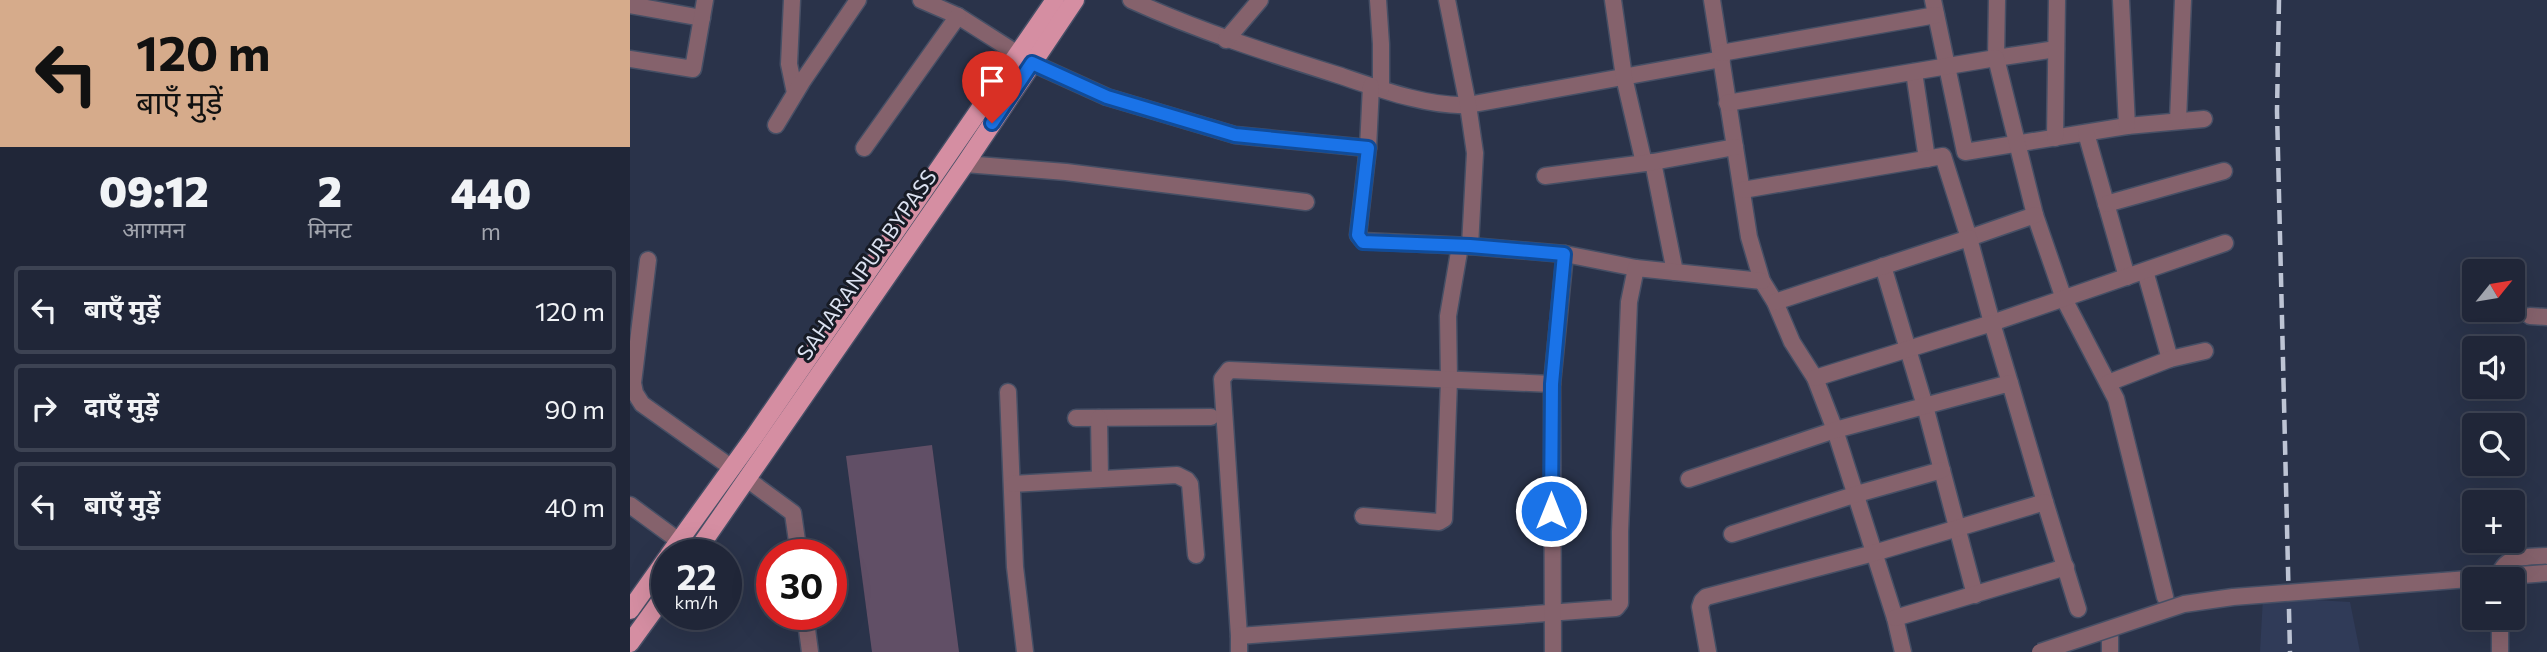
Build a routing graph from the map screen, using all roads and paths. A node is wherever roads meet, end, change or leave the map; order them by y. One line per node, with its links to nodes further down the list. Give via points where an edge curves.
1 (705, 0): 20 (street)
2 (792, 0): 31 (street, via 789,64)
3 (858, 0): 31 (street)
4 (921, 0): 19 (street)
5 (1055, 0): 24 (main road)
6 (1075, 0): 24 (main road, SAHARANPUR BYPASS)
7 (1131, 0): 21 (street)
8 (1260, 0): 21 (street)
9 (1378, 0): 30 (street, via 1381,44)
10 (1447, 0): 33 (street)
11 (1613, 0): 29 (street)
12 (1712, 0): 23 (street)
13 (1997, 0): 25 (street)
14 (2057, 0): 22 (street)
15 (2121, 0): 37 (street)
16 (2183, 0): 35 (street)
17 (630, 5): 20 (street)
18 (1934, 7): 23 (street); 27 (street)
19 (958, 16): 24 (street); 42 (street)
20 (702, 18): 26 (street, via 693,69)
21 (1226, 40): 30 (street)
22 (2056, 49): 25 (street); 39 (street)
23 (1721, 56): 29 (street); 32 (street)
24 (1026, 58): 43 (street, via 1107,97 1235,135); 47 (main road, SAHARANPUR BYPASS); 84 (main road)
25 (1996, 58): 27 (street); 40 (street)
26 (630, 59)
27 (1946, 67): 28 (street); 44 (street)
28 (1914, 72): 32 (street); 45 (street)
29 (1623, 77): 33 (street); 46 (street)
30 (1376, 87): 33 (street); 43 (street)
31 (795, 93): 36 (street)
32 (1727, 103): 41 (street)
33 (1468, 106): 56 (street, via 1475,153)
34 (2204, 119): 35 (street)
35 (2178, 120): 37 (street)
36 (776, 125)
37 (2127, 126): 38 (street)
38 (2086, 134): 39 (street); 52 (street)
39 (2055, 138): 40 (street)
40 (2018, 143): 44 (street); 53 (street)
41 (1735, 147): 46 (street); 50 (street)
42 (864, 148)
43 (1368, 148): 56 (street, via 1359,238 1363,242)
44 (1965, 152): 45 (street)
45 (1935, 158): 50 (street); 54 (street)
46 (1648, 163): 49 (street); 62 (street)
47 (965, 164): 51 (street); 86 (main road, SAHARANPUR BYPASS)
48 (2224, 172): 52 (street)
49 (1545, 176)
50 (1743, 190): 64 (street, via 1749,237)
51 (1306, 202)
52 (2106, 204): 63 (street)
53 (2035, 215): 54 (street); 65 (street)
54 (1969, 238): 59 (street); 69 (street)
55 (2225, 243): 61 (street)
56 (1465, 246): 57 (street); 74 (street, via 1448,316)
57 (1564, 254): 60 (street); 77 (street)
58 (648, 260): 84 (street, via 635,393 642,404)
59 (1884, 266): 66 (street); 70 (street)
60 (1636, 268): 62 (street); 113 (street, via 1629,302 1620,603 1616,608)
61 (2145, 271): 63 (street); 72 (street)
62 (1675, 272): 64 (street)
63 (2127, 277): 65 (street)
64 (1762, 281): 66 (street)
65 (2064, 299): 69 (street); 76 (street)
66 (1775, 302): 73 (street)
67 (2530, 316): 68 (street)
68 (2547, 317)
69 (1992, 323): 70 (street); 75 (street)
70 (1907, 349): 73 (street); 79 (street)
71 (2205, 351): 72 (street)
72 (2170, 359): 76 (street)
73 (1815, 379): 83 (street)
74 (1449, 380): 77 (street); 94 (street, via 1444,519); 119 (street, via 1229,370 1225,374)
75 (2010, 383): 79 (street); 91 (street)
76 (2108, 383): 110 (street)
77 (1552, 384): 113 (street)
78 (1008, 392): 89 (street)
79 (1925, 406): 83 (street); 85 (street)
80 (1211, 416): 82 (street)
81 (1076, 418): 82 (street)
82 (1099, 418): 87 (street)
83 (1835, 430): 88 (street); 90 (street)
84 (732, 468): 93 (main road)
85 (1942, 470): 90 (street); 96 (street)
86 (747, 479): 95 (main road, SAHARANPUR BYPASS); 101 (street, via 793,513)
87 (1101, 479): 89 (street); 103 (street, via 1177,475 1188,480)
88 (1689, 479)
89 (1013, 484): 121 (street, via 1015,567)
90 (1857, 494): 97 (street); 102 (street)
91 (2046, 502): 96 (street); 105 (street)
92 (630, 505): 98 (street)
93 (702, 508): 95 (main road); 99 (main road)
94 (1363, 516)
95 (718, 520): 100 (main road, SAHARANPUR BYPASS)
96 (1957, 529): 102 (street); 109 (street)
97 (1732, 534)
98 (661, 539)
99 (680, 539)
100 (705, 539)
101 (797, 539)
102 (1874, 554): 115 (street); 123 (street, via 1706,597 1700,607)
103 (1196, 555)
104 (2547, 556): 106 (street, via 2515,558)
105 (2066, 567): 109 (street); 112 (street)
106 (2505, 567)
107 (2547, 573): 125 (street, bridge, via 2184,604)
108 (651, 580): 111 (main road)
109 (1975, 595): 115 (street)
110 (2165, 597)
111 (630, 610)
112 (2078, 610)
113 (1551, 612): 119 (street); 122 (street)
114 (651, 614): 118 (main road)
115 (1895, 618): 124 (street)
116 (808, 630): 120 (street)
117 (2500, 630): 126 (street)
118 (630, 643)
119 (1239, 644)
120 (810, 652)
121 (1025, 652)
122 (1553, 652)
123 (1707, 652)
124 (1903, 652)
125 (2040, 652)
126 (2500, 652)

